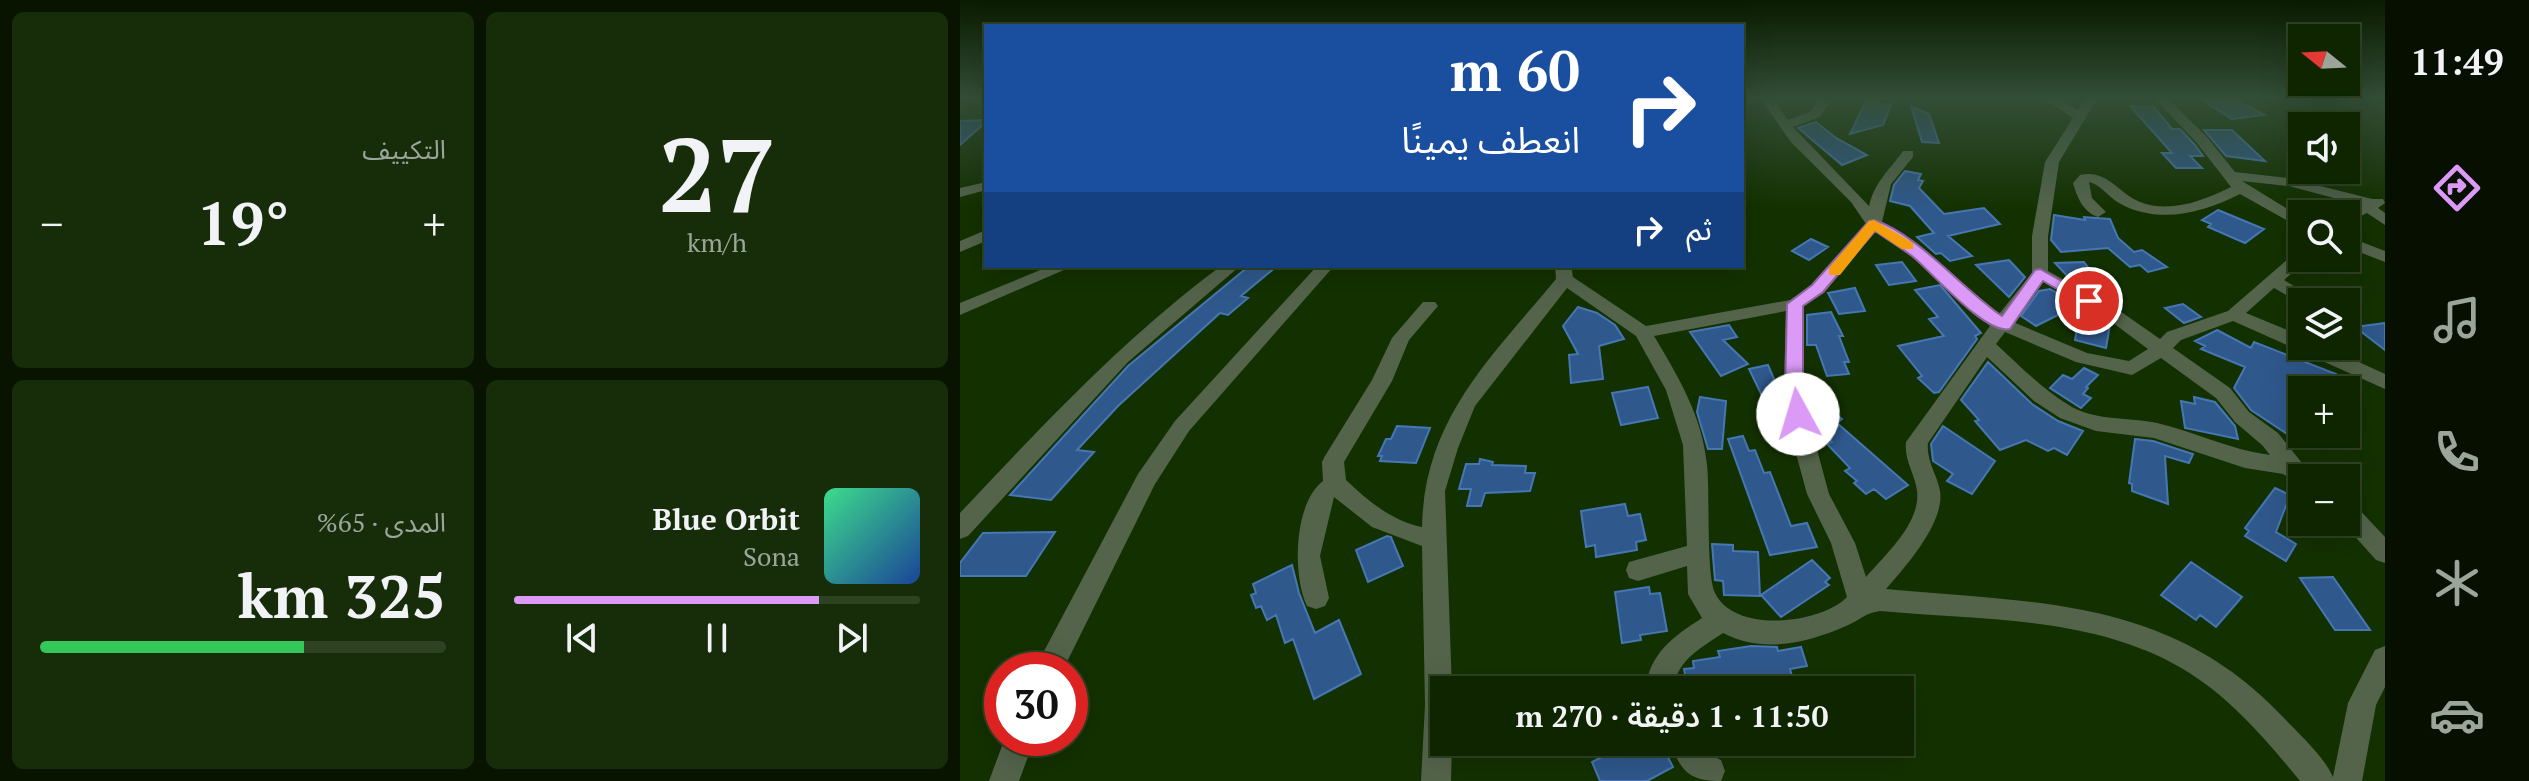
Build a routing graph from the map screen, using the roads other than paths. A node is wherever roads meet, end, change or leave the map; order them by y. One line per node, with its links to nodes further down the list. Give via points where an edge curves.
1 (1794, 135): 12 (street, via 1857,199)
2 (2068, 135): 22 (street, via 2052,162)
3 (2197, 135): 5 (street)
4 (1908, 154): 12 (street, via 1888,174)
5 (2235, 182): 8 (street, via 2289,182); 9 (street, via 2210,204 2175,211 2141,207 2121,198 2103,180 2085,178 2080,191); 10 (street)
6 (984, 187): 7 (street)
7 (960, 193)
8 (2376, 203): 11 (street)
9 (2098, 212)
10 (2288, 215)
11 (2385, 220)
12 (1874, 224): 25 (street, via 1818,289); 29 (street)
13 (984, 236): 14 (street)
14 (962, 245)
15 (2360, 247): 16 (street)
16 (2385, 257)
17 (1060, 268): 27 (street)
18 (1229, 268): 40 (street, via 1163,316 1114,362)
19 (1324, 268): 48 (street, via 1175,437 1146,480)
20 (2288, 268): 23 (street)
21 (1564, 272): 30 (street); 41 (street, via 1466,403 1434,491)
22 (2040, 273): 29 (street); 33 (street, via 2111,313)
23 (2274, 281): 24 (street); 28 (street)
24 (2288, 289)
25 (1795, 304): 30 (street); 46 (street, via 1794,393 1802,435 1818,494 1843,543)
26 (1429, 306): 38 (street, via 1401,338 1382,381 1333,462)
27 (962, 308)
28 (2234, 315): 31 (street); 33 (street, via 2174,336)
29 (2004, 325): 32 (street); 33 (street, via 2052,347 2118,367 2140,365)
30 (1643, 332): 42 (street, via 1691,430)
31 (2288, 337)
32 (1987, 346): 37 (street, via 2067,413 2096,423 2154,430); 46 (street, via 1917,442 1915,452 1929,497 1925,516)
33 (2158, 349): 36 (street, via 2223,393)
34 (2338, 360): 35 (street)
35 (2385, 382)
36 (2290, 464)
37 (2288, 470)
38 (1335, 484): 41 (street, via 1378,522); 45 (street, via 1321,495 1308,556)
39 (2360, 526): 43 (street)
40 (960, 529)
41 (1434, 538): 56 (street)
42 (1697, 553): 44 (street); 47 (street, via 1701,594)
43 (2385, 553)
44 (1638, 570)
45 (1316, 598)
46 (1861, 601): 47 (street, via 1821,624 1778,631 1748,632); 54 (street, via 2033,613 2103,625 2165,645 2213,674 2252,708)
47 (1720, 621): 50 (street, via 1672,656)
48 (1057, 652)
49 (2385, 659): 57 (street, via 2362,703)
50 (1661, 676)
51 (1013, 756): 55 (street)
52 (1694, 756): 53 (street)
53 (1710, 771)
54 (2318, 780)
55 (1004, 781)
56 (1436, 781)
57 (2347, 781)

